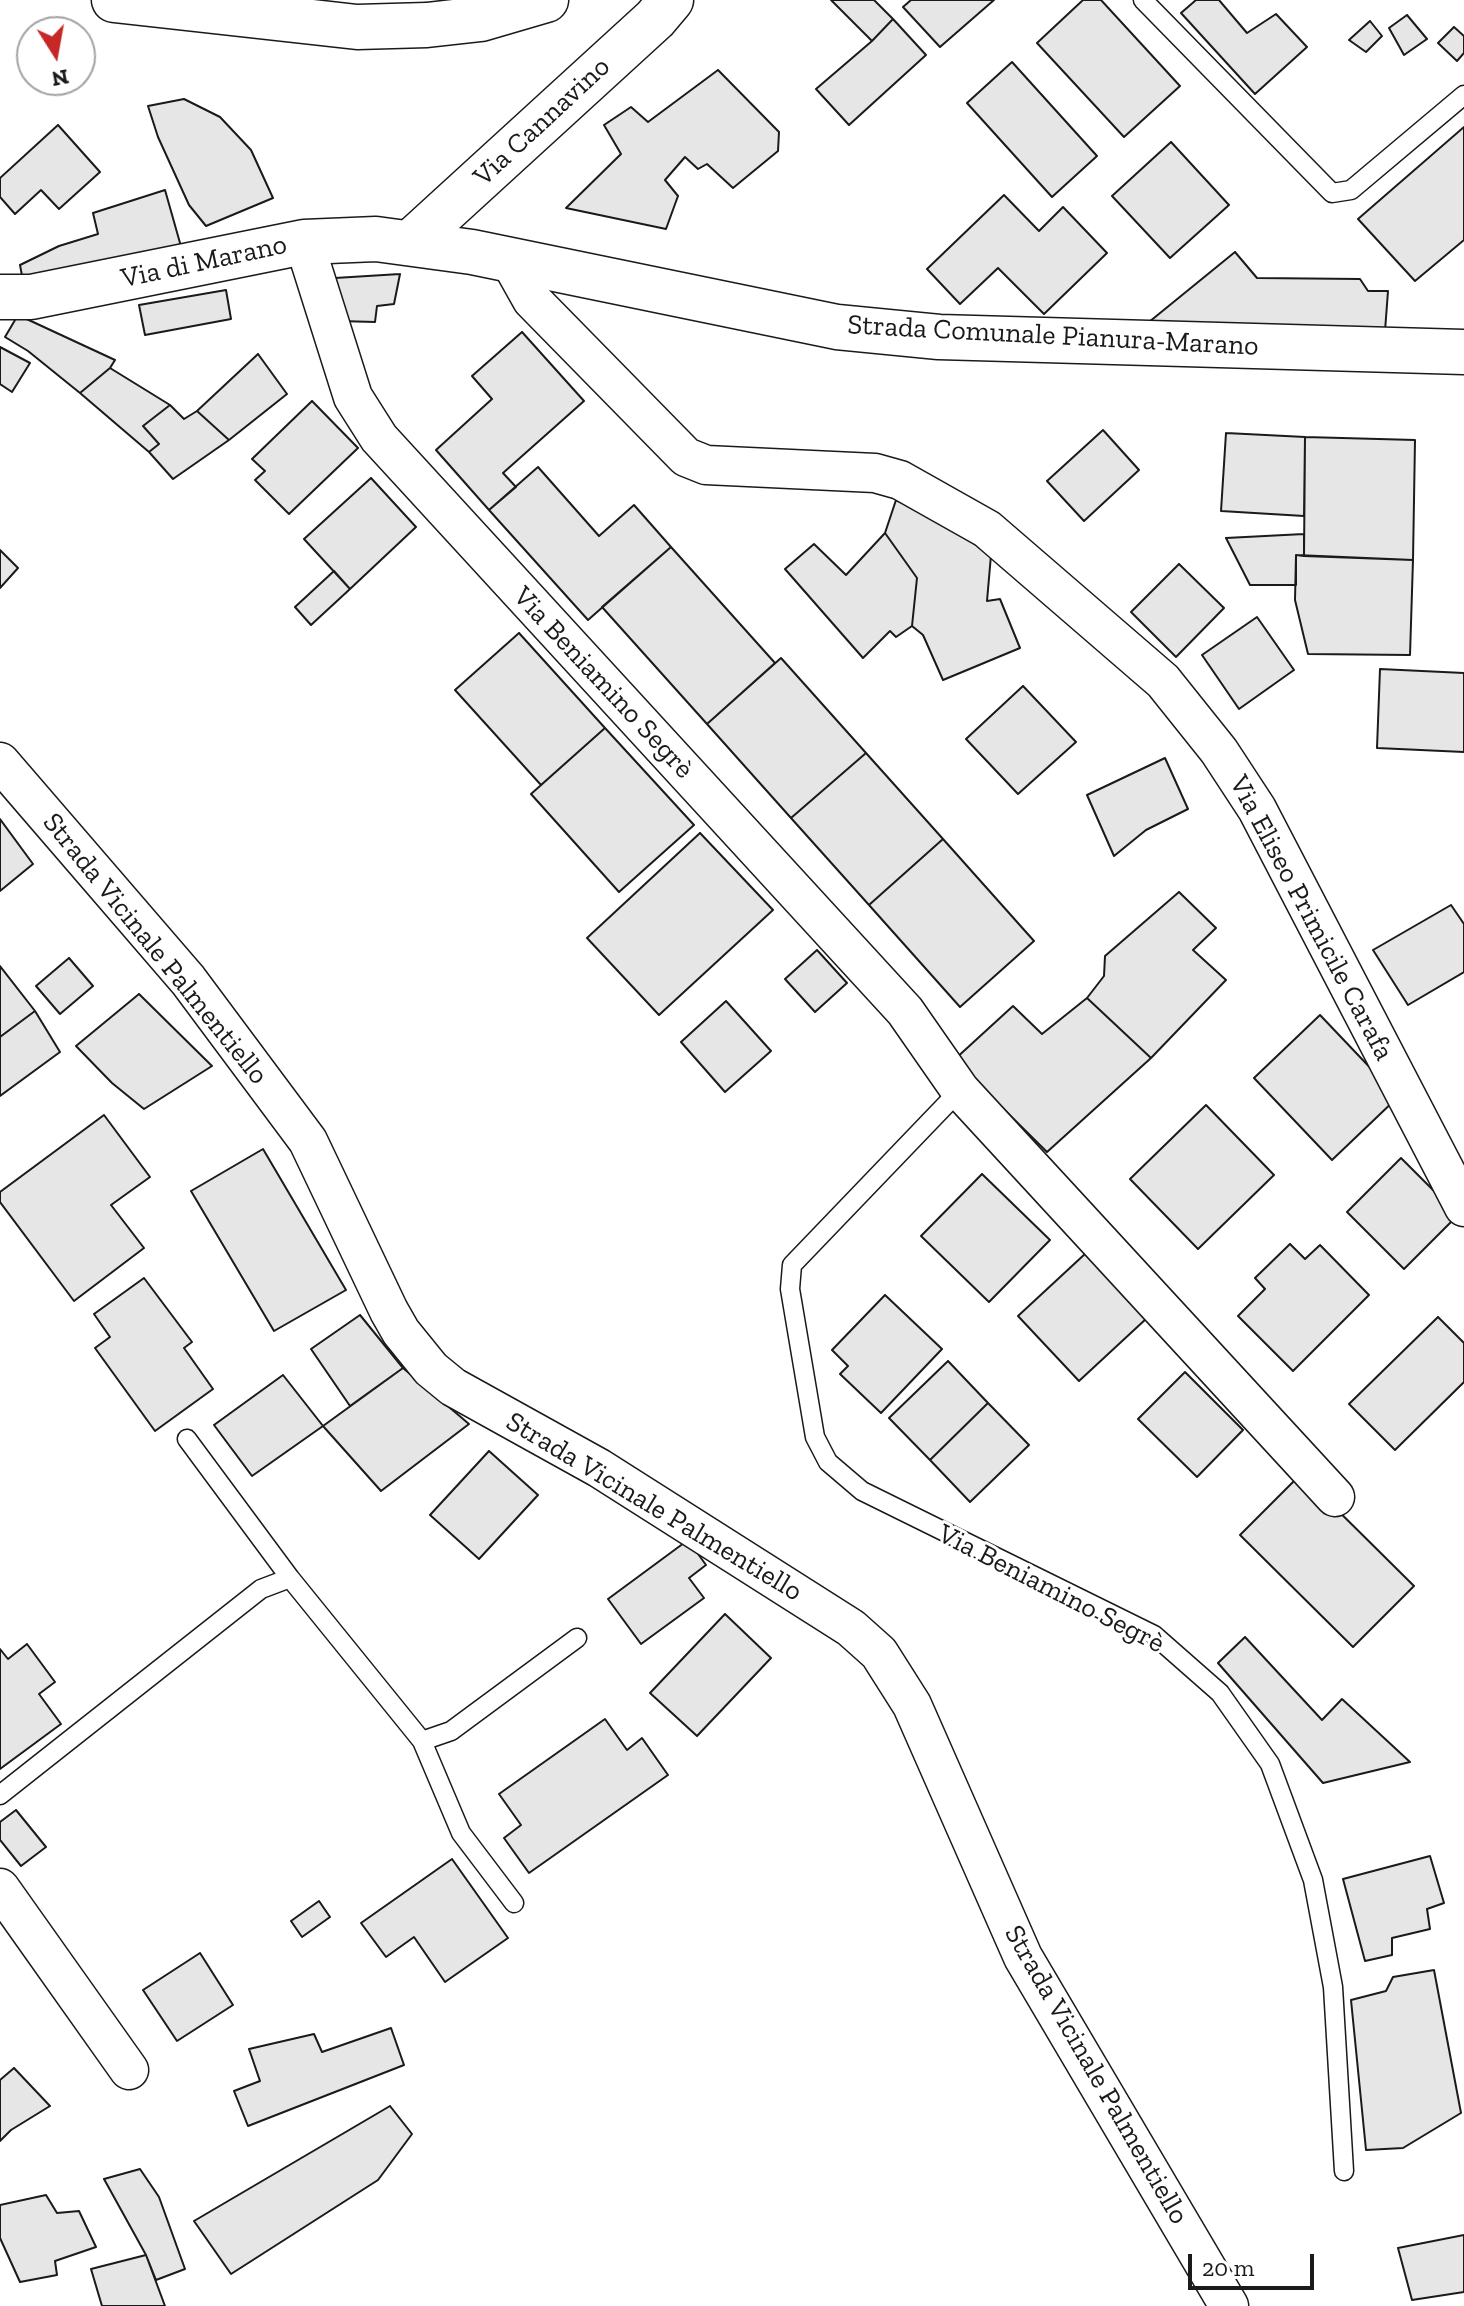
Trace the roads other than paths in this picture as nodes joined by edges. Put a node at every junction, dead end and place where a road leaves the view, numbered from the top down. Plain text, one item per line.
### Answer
1 (114, 0) edge
2 (546, 0) edge
3 (671, 0) edge
4 (1143, 0) edge
5 (1464, 95) edge
6 (304, 242) junction
7 (410, 243) junction
8 (509, 259) junction
9 (0, 297) edge
10 (1464, 352) edge
11 (0, 762) edge
12 (960, 1090) junction
13 (1464, 1207) edge
14 (187, 1439) dead end
15 (1335, 1497) dead end
16 (290, 1578) junction
17 (577, 1638) dead end
18 (422, 1741) junction
19 (0, 1795) edge
20 (0, 1888) edge
21 (514, 1903) dead end
22 (129, 2070) dead end
23 (1344, 2171) dead end
24 (1229, 2306) edge

1 - 2 street
3 - 7 street, Via Cannavino
4 - 5 lane
6 - 7 street, Via di Marano
6 - 9 street, Via di Marano
6 - 12 street, Via Beniamino Segrè
7 - 8 street, Strada Comunale Pianura-Marano
8 - 10 street, Strada Comunale Pianura-Marano
8 - 13 street, Via Eliseo Primicile Carafa
11 - 24 street, Strada Vicinale Palmentiello
12 - 15 street, Via Beniamino Segrè
12 - 23 lane, Via Beniamino Segrè
14 - 16 lane
16 - 18 lane
16 - 19 lane
17 - 18 lane
18 - 21 lane
20 - 22 street

